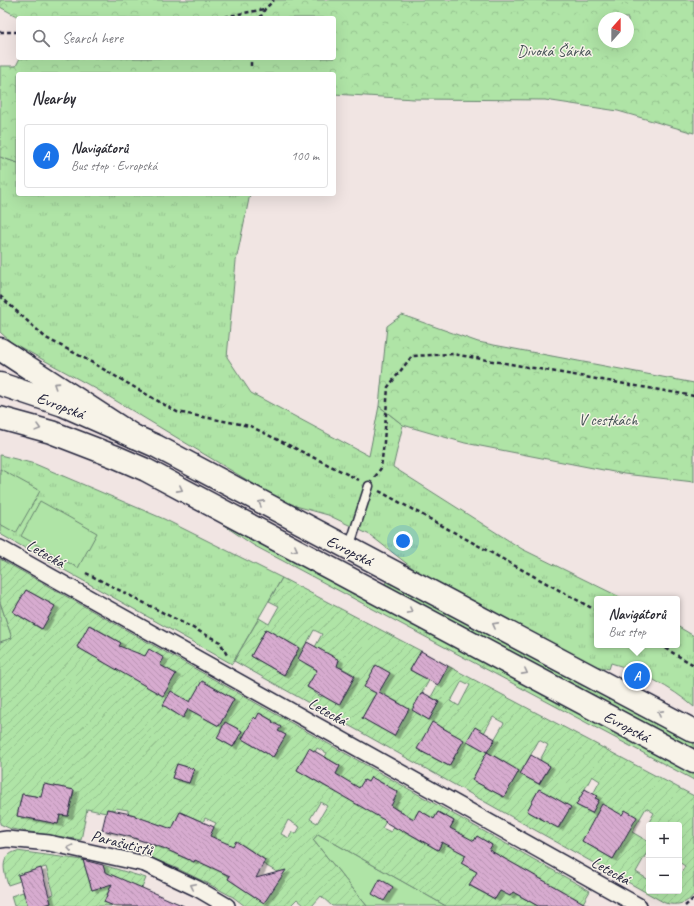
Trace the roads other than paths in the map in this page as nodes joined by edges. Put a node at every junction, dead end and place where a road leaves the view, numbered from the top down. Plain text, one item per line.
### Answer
1 (0, 349) edge
2 (0, 384) edge
3 (0, 418) edge
4 (135, 437) junction
5 (369, 486) road end
6 (0, 548) edge
7 (349, 549) junction
8 (694, 731) edge
9 (694, 762) edge
10 (0, 840) edge
11 (227, 906) edge
12 (639, 906) edge

4 -> 1 main road
2 - 4 main road, Evropská
3 -> 9 main road, Evropská
7 -> 4 main road, Evropská
5 - 7 lane
6 - 12 street, Letecká
8 -> 7 main road, Evropská
11 -> 10 street, Parašutistů

